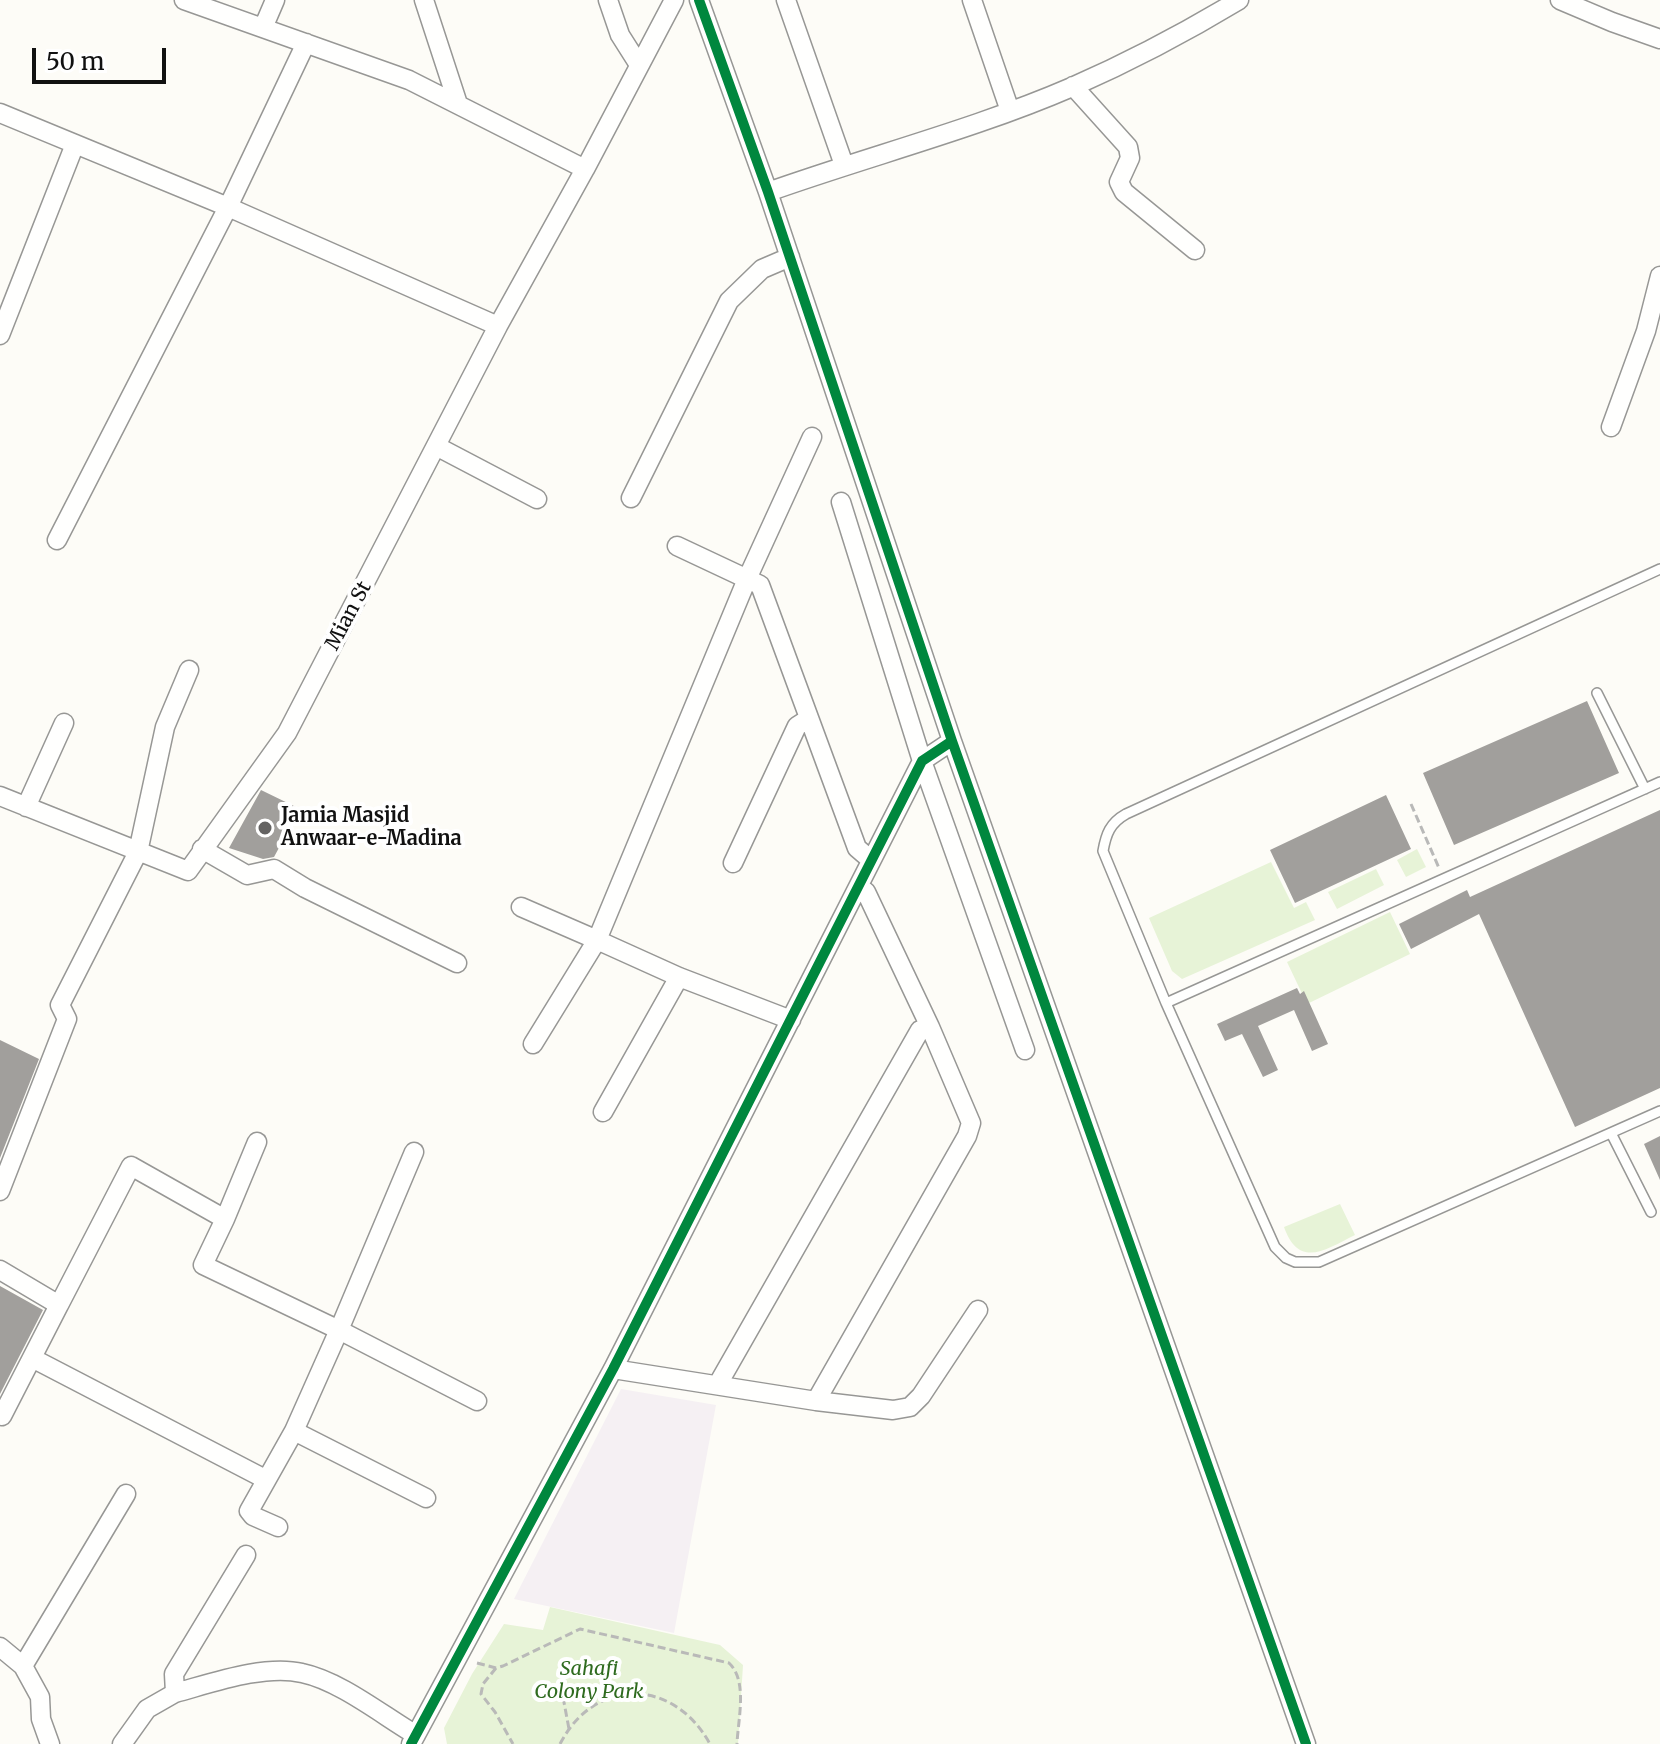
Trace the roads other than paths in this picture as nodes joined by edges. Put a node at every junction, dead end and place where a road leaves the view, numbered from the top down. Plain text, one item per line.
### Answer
1 (184, 0) edge
2 (275, 0) edge
3 (424, 0) edge
4 (608, 0) edge
5 (674, 0) edge
6 (699, 0) edge
7 (786, 0) edge
8 (972, 0) edge
9 (1239, 0) edge
10 (1560, 0) edge
11 (263, 28) junction
12 (1660, 39) edge
13 (306, 43) junction
14 (639, 65) junction
15 (1073, 86) junction
16 (458, 104) junction
17 (1010, 111) junction
18 (0, 113) edge
19 (75, 144) junction
20 (844, 165) junction
21 (585, 169) junction
22 (768, 192) junction
23 (228, 207) junction
24 (1195, 250) dead end
25 (790, 257) junction
26 (1660, 276) edge
27 (498, 326) junction
28 (0, 335) edge
29 (1653, 335) edge
30 (1611, 427) dead end
31 (812, 437) dead end
32 (436, 446) junction
33 (631, 498) dead end
34 (537, 499) dead end
35 (841, 502) dead end
36 (57, 540) dead end
37 (677, 546) dead end
38 (1660, 569) edge
39 (747, 579) junction
40 (189, 670) dead end
41 (1597, 693) dead end
42 (808, 719) junction
43 (64, 723) dead end
44 (952, 741) junction
45 (922, 761) junction
46 (1660, 782) edge
47 (1645, 789) junction
48 (0, 796) edge
49 (26, 807) junction
50 (202, 849) junction
51 (138, 852) junction
52 (871, 860) junction
53 (733, 863) dead end
54 (858, 887) junction
55 (521, 907) dead end
56 (597, 940) junction
57 (457, 963) dead end
58 (679, 977) junction
59 (1166, 1003) junction
60 (791, 1020) junction
61 (930, 1027) junction
62 (533, 1044) dead end
63 (1025, 1050) dead end
64 (1660, 1111) edge
65 (603, 1112) dead end
66 (1611, 1133) junction
67 (257, 1142) dead end
68 (414, 1152) dead end
69 (0, 1191) edge
70 (1651, 1212) dead end
71 (225, 1219) junction
72 (0, 1270) edge
73 (59, 1305) junction
74 (978, 1310) dead end
75 (339, 1330) junction
76 (32, 1358) junction
77 (613, 1369) junction
78 (718, 1384) junction
79 (477, 1401) dead end
80 (816, 1401) junction
81 (2, 1416) dead end
82 (294, 1431) junction
83 (265, 1479) junction
84 (126, 1494) dead end
85 (426, 1498) dead end
86 (278, 1527) dead end
87 (246, 1555) dead end
88 (0, 1647) edge
89 (23, 1666) junction
90 (175, 1693) junction
91 (413, 1741) edge
92 (50, 1744) edge
93 (122, 1744) edge
94 (1306, 1744) edge

1 - 11 street
2 - 11 street
3 - 16 street
4 - 14 street
5 - 14 street, Mian St
6 - 22 street
7 - 20 street
8 - 17 street
9 - 15 street
10 - 12 street
11 - 13 street
13 - 16 street
13 - 23 street
14 - 21 street, Mian St
15 - 17 street
15 - 24 street
16 - 21 street
17 - 20 street
18 - 19 street
19 - 23 street
19 - 28 street
20 - 22 street
21 - 27 street, Mian St
22 - 25 street
23 - 27 street
23 - 36 street
25 - 33 street
25 - 44 street
26 - 29 street
27 - 32 street, Mian St
29 - 30 street
31 - 39 street
32 - 34 street
32 - 50 street, Mian St
35 - 45 street
37 - 39 street
38 - 59 lane
39 - 42 street
39 - 56 street
40 - 51 street
41 - 47 lane
42 - 52 street
42 - 53 street
43 - 49 street
44 - 45 street
44 - 94 street
45 - 52 street
45 - 63 street
46 - 47 lane
47 - 59 lane
48 - 49 street, Mian St
49 - 51 street, Mian St
50 - 51 street, Mian St
50 - 57 street
51 - 69 street
52 - 54 street
54 - 60 street
54 - 61 street
55 - 56 street
56 - 58 street
56 - 62 street
58 - 60 street
58 - 65 street
59 - 66 lane
60 - 77 street
61 - 78 street
61 - 80 street
64 - 66 lane
66 - 70 lane
67 - 71 street
68 - 75 street
71 - 73 street
71 - 75 street
72 - 73 street
73 - 76 street
74 - 80 street
75 - 79 street
75 - 82 street
76 - 81 street
76 - 83 street
77 - 78 street
77 - 91 street
78 - 80 street
82 - 83 street
82 - 85 street
83 - 86 street
84 - 89 street
87 - 90 street
88 - 89 street
89 - 92 street
90 - 91 street
90 - 93 street

